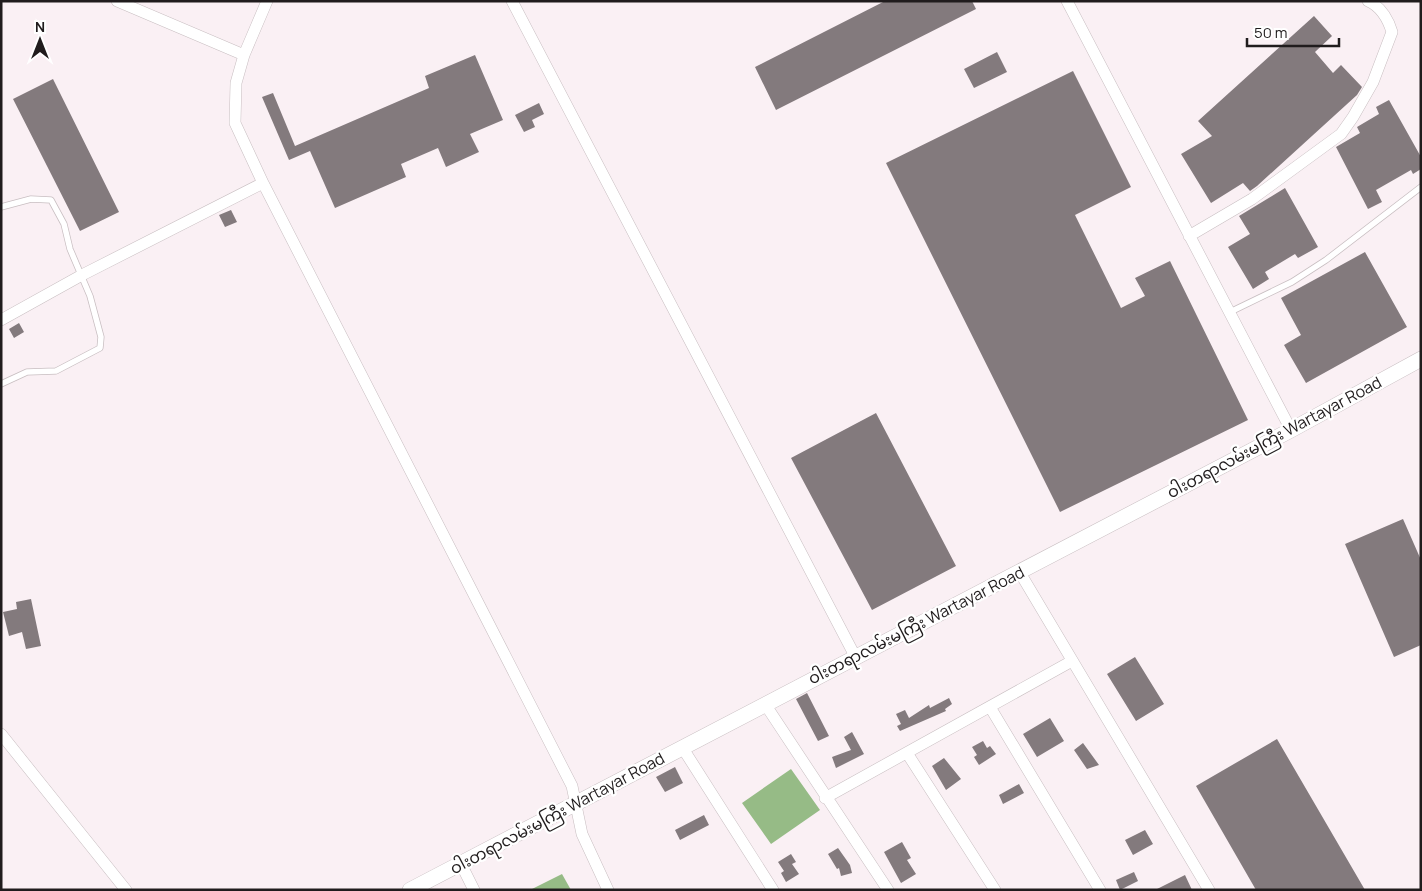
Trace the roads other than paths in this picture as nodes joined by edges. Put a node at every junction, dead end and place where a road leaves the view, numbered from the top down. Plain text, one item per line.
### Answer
1 (117, 1) edge
2 (267, 1) edge
3 (512, 1) edge
4 (1067, 1) edge
5 (1368, 1) edge
6 (244, 55) junction
7 (263, 183) junction
8 (1421, 187) edge
9 (1, 207) edge
10 (1189, 236) junction
11 (82, 275) junction
12 (1228, 313) junction
13 (1, 320) edge
14 (1421, 359) edge
15 (1, 384) edge
16 (1290, 430) junction
17 (1019, 572) junction
18 (855, 656) junction
19 (1072, 661) junction
20 (765, 704) junction
21 (990, 707) junction
22 (1, 734) edge
23 (682, 747) junction
24 (907, 753) junction
25 (825, 798) junction
26 (574, 804) junction
27 (461, 864) junction
28 (126, 890) edge
29 (410, 890) edge
30 (474, 890) edge
31 (608, 890) edge
32 (773, 890) edge
33 (888, 890) edge
34 (995, 890) edge
35 (1100, 890) edge
36 (1209, 890) edge

1 - 6 street
2 - 6 street
3 - 18 street
4 - 10 street
5 - 10 street
6 - 7 street
7 - 11 street
7 - 26 street
8 - 12 lane
9 - 11 lane
10 - 12 street
11 - 13 street
11 - 15 lane
12 - 16 street
14 - 16 street, ဝါးတရာလမ်းမကြီး Wartayar Road
16 - 17 street, ဝါးတရာလမ်းမကြီး Wartayar Road
17 - 18 street, ဝါးတရာလမ်းမကြီး Wartayar Road
17 - 19 street
18 - 20 street, ဝါးတရာလမ်းမကြီး Wartayar Road
19 - 21 street
19 - 36 street
20 - 23 street, ဝါးတရာလမ်းမကြီး Wartayar Road
20 - 25 street
21 - 24 street
21 - 35 street
22 - 28 street
23 - 26 street, ဝါးတရာလမ်းမကြီး Wartayar Road
23 - 32 street
24 - 25 street
24 - 34 street
25 - 33 street
26 - 27 street, ဝါးတရာလမ်းမကြီး Wartayar Road
26 - 31 street
27 - 29 street, ဝါးတရာလမ်းမကြီး Wartayar Road
27 - 30 street

